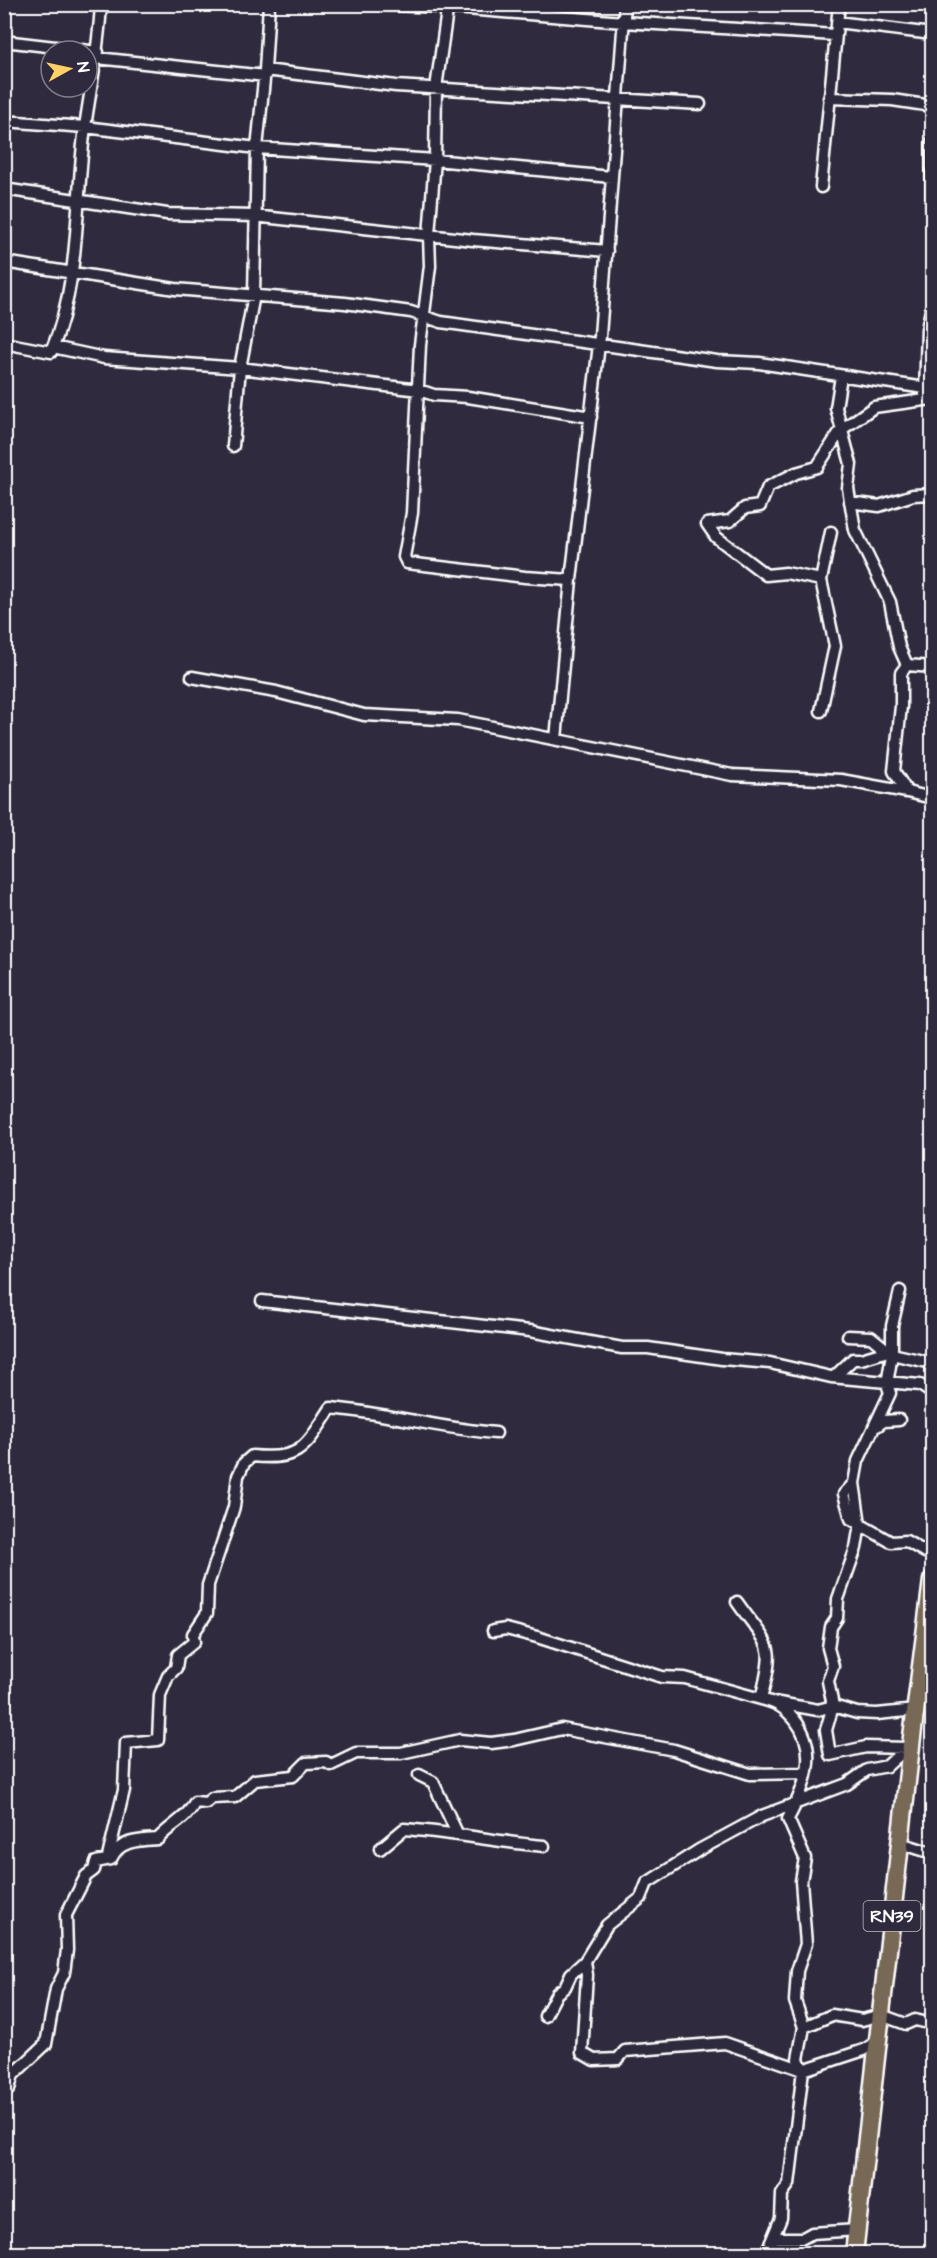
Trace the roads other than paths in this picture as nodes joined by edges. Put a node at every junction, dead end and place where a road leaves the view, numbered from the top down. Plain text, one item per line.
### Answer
1 (101, 4) edge
2 (269, 4) edge
3 (364, 4) edge
4 (625, 4) edge
5 (839, 4) edge
6 (448, 6) edge
7 (623, 22) junction
8 (837, 22) junction
9 (933, 34) edge
10 (835, 35) junction
11 (98, 39) edge
12 (4, 41) edge
13 (39, 46) edge
14 (99, 55) edge
15 (265, 73) junction
16 (436, 88) junction
17 (829, 98) junction
18 (90, 99) edge
19 (616, 100) junction
20 (700, 104) dead end
21 (933, 106) edge
22 (4, 121) edge
23 (85, 127) junction
24 (933, 142) edge
25 (257, 148) junction
26 (435, 160) junction
27 (611, 177) junction
28 (821, 186) dead end
29 (4, 189) edge
30 (79, 200) junction
31 (933, 214) edge
32 (258, 216) junction
33 (429, 235) junction
34 (607, 251) junction
35 (4, 262) edge
36 (71, 274) junction
37 (254, 295) junction
38 (933, 305) edge
39 (423, 317) junction
40 (4, 343) edge
41 (599, 344) junction
42 (52, 347) junction
43 (240, 368) junction
44 (841, 376) junction
45 (419, 390) junction
46 (927, 395) edge
47 (591, 417) junction
48 (841, 430) junction
49 (233, 446) dead end
50 (933, 494) edge
51 (850, 502) junction
52 (831, 532) dead end
53 (571, 579) junction
54 (821, 580) junction
55 (907, 665) junction
56 (933, 666) edge
57 (192, 677) dead end
58 (821, 711) dead end
59 (556, 739) junction
60 (907, 792) junction
61 (933, 798) edge
62 (900, 1291) dead end
63 (262, 1301) dead end
64 (848, 1336) dead end
65 (887, 1350) junction
66 (933, 1363) edge
67 (834, 1377) junction
68 (887, 1384) junction
69 (933, 1393) edge
70 (899, 1420) dead end
71 (877, 1426) junction
72 (496, 1433) dead end
73 (860, 1524) junction
74 (933, 1550) edge
75 (933, 1580) edge
76 (737, 1602) dead end
77 (493, 1631) dead end
78 (926, 1685) edge
79 (761, 1699) junction
80 (779, 1703) junction
81 (833, 1706) junction
82 (916, 1710) junction
83 (910, 1743) junction
84 (806, 1773) junction
85 (419, 1775) dead end
86 (796, 1804) junction
87 (457, 1833) junction
88 (900, 1843) junction
89 (544, 1846) dead end
90 (380, 1849) dead end
91 (933, 1853) edge
92 (107, 1861) junction
93 (585, 1960) junction
94 (881, 2015) junction
95 (545, 2016) dead end
96 (933, 2024) edge
97 (804, 2027) junction
98 (878, 2041) junction
99 (803, 2070) junction
100 (4, 2093) edge
101 (857, 2230) junction
102 (774, 2238) junction
103 (766, 2253) edge
104 (854, 2253) edge

1 - 11 street
2 - 15 street
3 - 6 street
4 - 7 street
5 - 8 street
6 - 7 street
6 - 16 street
7 - 10 street
7 - 19 street
8 - 9 street
8 - 10 street
10 - 17 street
12 - 13 street
14 - 15 street
15 - 16 street
15 - 25 street
16 - 19 street
16 - 26 street
17 - 21 street
17 - 28 street
18 - 23 street
19 - 20 street
19 - 27 street
22 - 23 street
23 - 25 street
23 - 30 street
24 - 31 street
25 - 26 street
25 - 32 street
26 - 27 street
26 - 33 street
27 - 34 street
29 - 30 street
30 - 32 street
30 - 36 street
32 - 33 street
32 - 37 street
33 - 34 street
33 - 39 street
34 - 41 street
35 - 36 street
36 - 37 street
36 - 42 street
37 - 39 street
37 - 43 street
38 - 46 street
39 - 41 street
39 - 45 street
40 - 42 street
41 - 44 street
41 - 47 street
42 - 43 street
43 - 45 street
43 - 49 street
44 - 46 street
44 - 48 street
45 - 47 street
45 - 53 street
46 - 48 street
47 - 53 street
48 - 51 street
48 - 54 street
50 - 51 street
51 - 55 street
52 - 54 street
53 - 59 street
54 - 58 street
55 - 56 street
55 - 60 street
57 - 59 street
59 - 60 street
60 - 61 street
62 - 65 street
63 - 67 street
64 - 65 street
65 - 66 street
65 - 67 street
65 - 68 street
67 - 68 street
68 - 69 street
68 - 71 street
70 - 71 street
71 - 73 street
72 - 92 street
73 - 74 street
73 - 81 street
75 - 78 highway, RN39
76 - 79 street
77 - 79 street
78 - 82 highway, RN39
79 - 80 street
80 - 81 street
80 - 84 street
81 - 82 street
81 - 83 street
82 - 83 highway, RN39
83 - 86 street
83 - 88 highway, RN39
84 - 86 street
84 - 92 street
85 - 87 street
86 - 93 street
86 - 97 street
87 - 89 street
87 - 90 street
88 - 91 street
88 - 94 highway, RN39
92 - 100 street
93 - 95 street
93 - 99 street
94 - 96 street
94 - 97 street
94 - 98 highway, RN39
97 - 99 street
98 - 99 street
98 - 101 highway, RN39
99 - 102 street
101 - 102 street
101 - 104 highway, RN39
102 - 103 street

